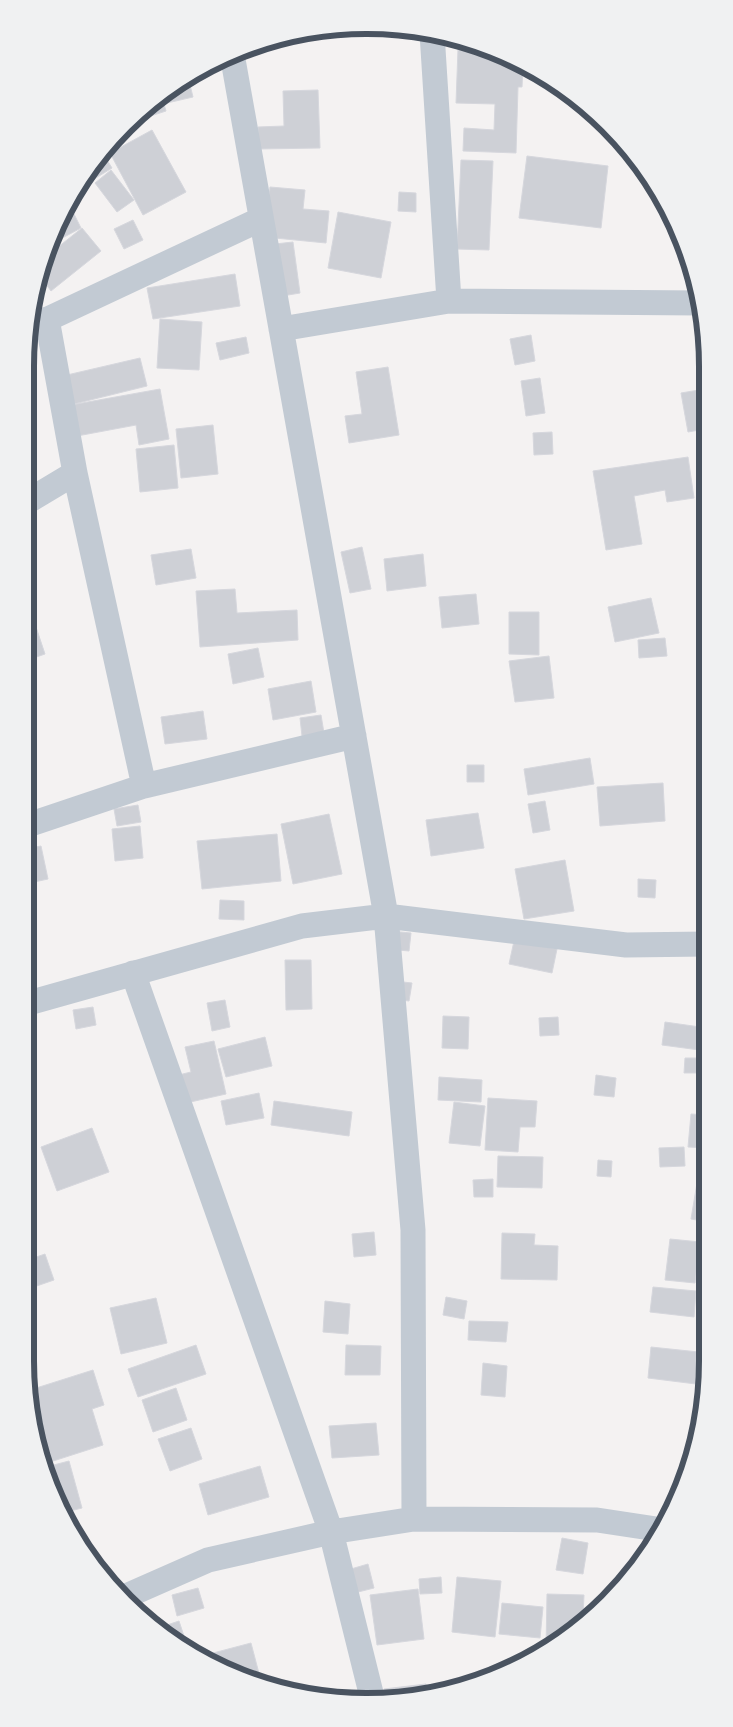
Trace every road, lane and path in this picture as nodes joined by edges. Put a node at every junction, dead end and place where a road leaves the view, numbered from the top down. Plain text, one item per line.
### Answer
1 (432, 40) edge
2 (233, 62) edge
3 (261, 219) junction
4 (449, 301) junction
5 (693, 303) edge
6 (39, 323) edge
7 (281, 329) junction
8 (75, 473) junction
9 (34, 498) edge
10 (354, 736) junction
11 (144, 786) junction
12 (34, 823) edge
13 (386, 916) junction
14 (699, 944) edge
15 (133, 973) junction
16 (34, 1001) edge
17 (414, 1519) junction
18 (654, 1529) edge
19 (331, 1532) junction
20 (130, 1595) edge
21 (371, 1693) edge

1 - 4 street
2 - 3 street
3 - 6 street
3 - 7 street
4 - 5 street
4 - 7 street
6 - 8 street
7 - 10 street
8 - 9 street
8 - 11 street
10 - 11 street
10 - 13 street
11 - 12 street
13 - 14 street
13 - 15 street
13 - 17 street
15 - 16 street
15 - 19 street
17 - 18 street
17 - 19 street
19 - 20 street
19 - 21 street

